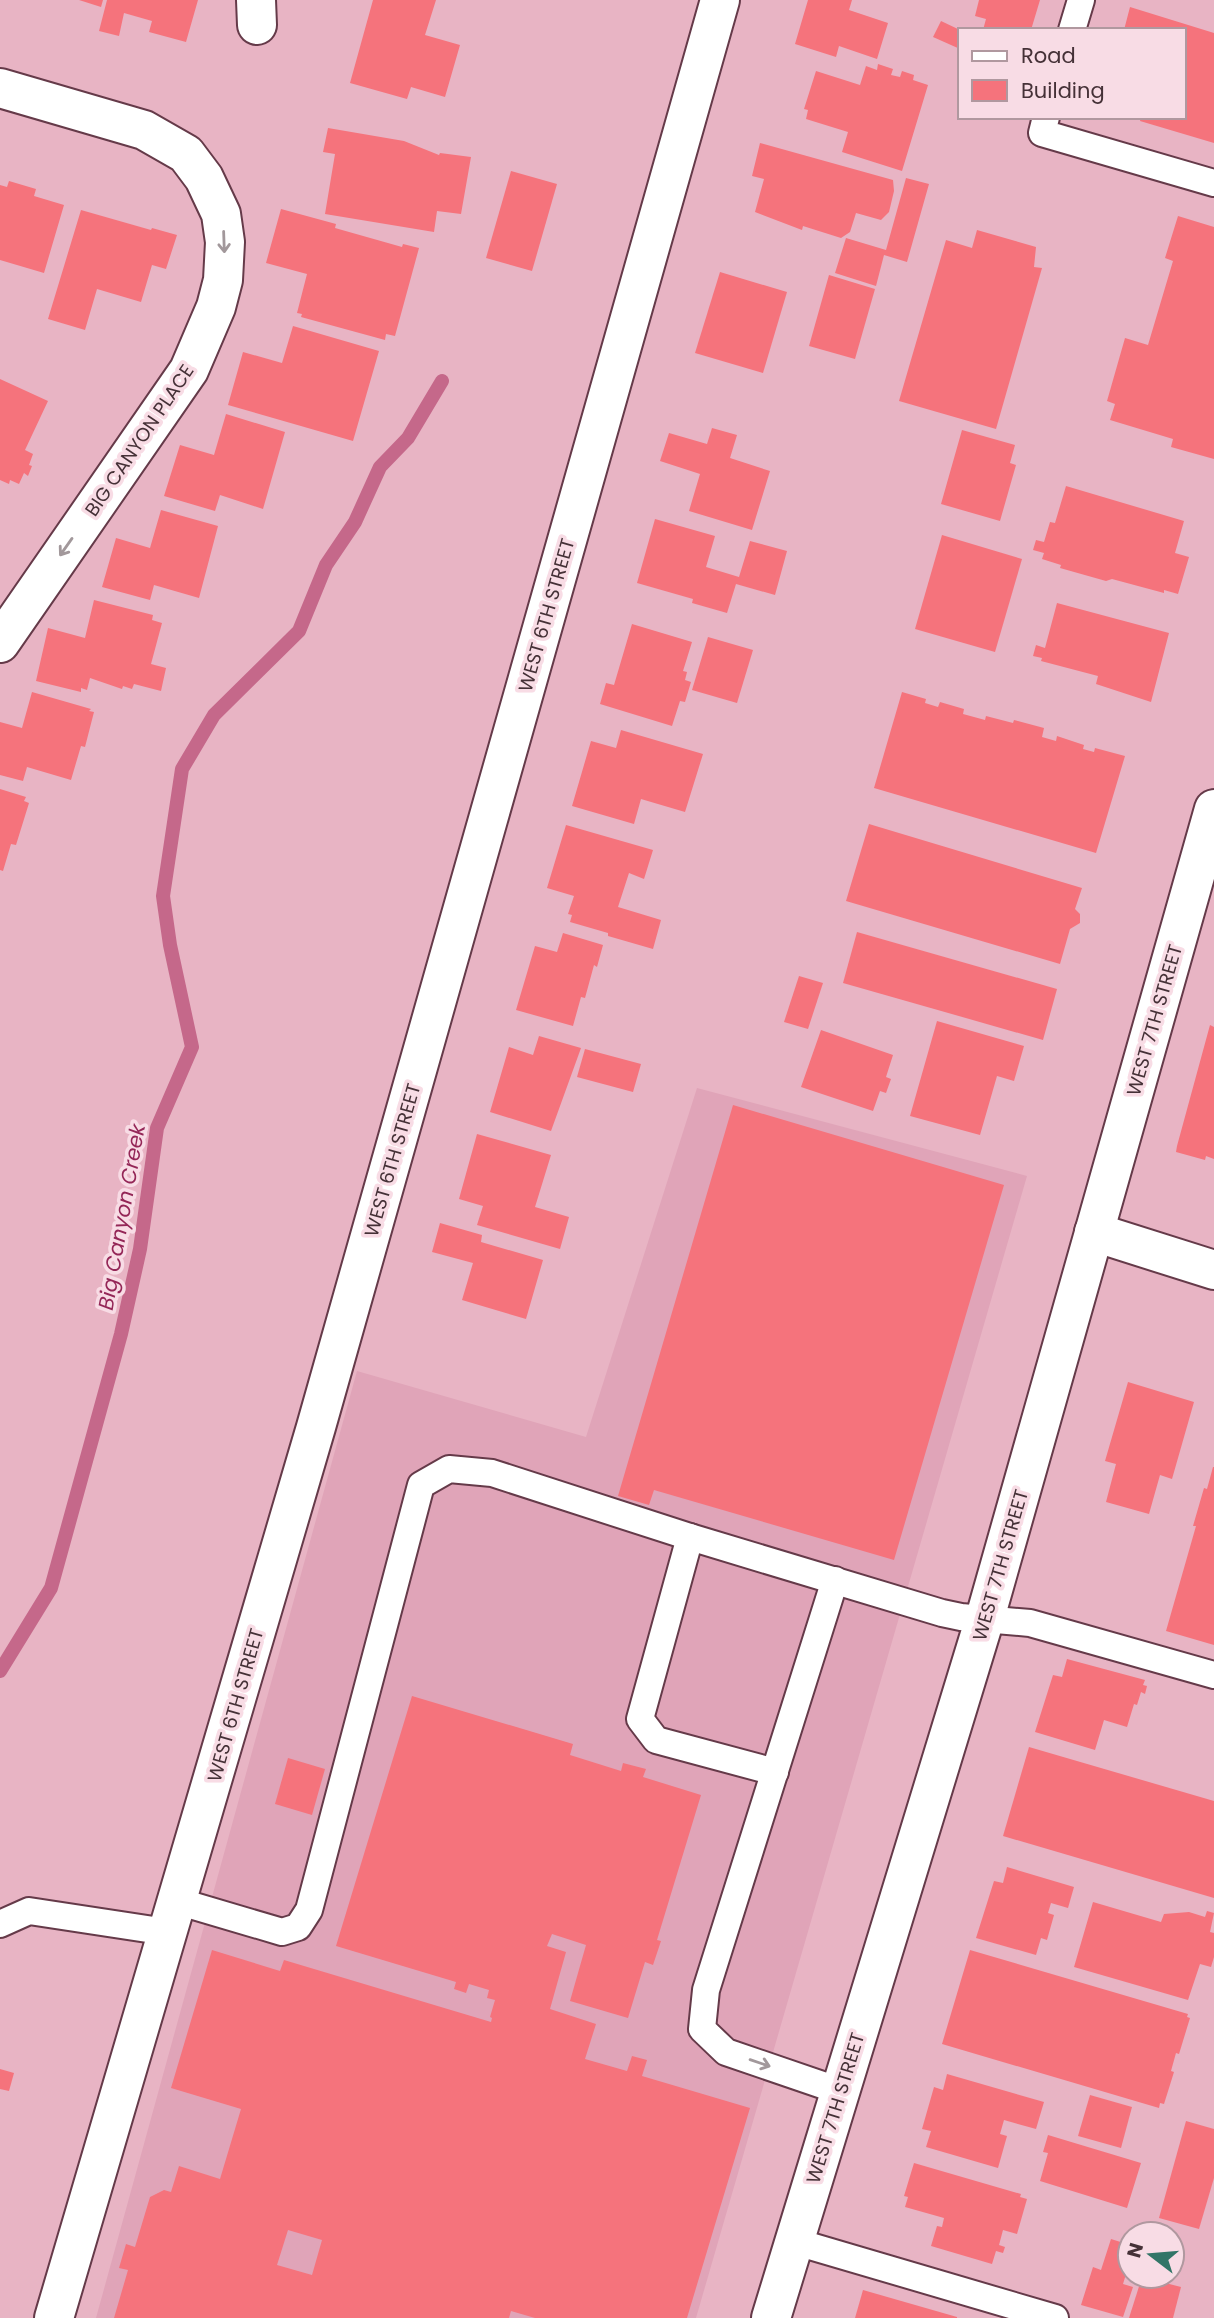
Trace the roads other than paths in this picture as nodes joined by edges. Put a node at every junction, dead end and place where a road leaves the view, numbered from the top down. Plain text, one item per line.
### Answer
1 (720, 0) edge
2 (1081, 0) edge
3 (1073, 28) edge
4 (0, 88) edge
5 (1046, 119) edge
6 (1214, 183) edge
7 (0, 643) edge
8 (1214, 808) edge
9 (1094, 1232) junction
10 (1214, 1270) edge
11 (690, 1537) junction
12 (835, 1580) junction
13 (985, 1618) junction
14 (1214, 1675) edge
15 (775, 1772) junction
16 (172, 1916) junction
17 (0, 1924) edge
18 (840, 2091) junction
19 (793, 2242) junction
20 (54, 2318) edge
21 (771, 2318) edge
22 (1055, 2318) edge

1 - 16 street, WEST 6TH STREET
2 - 3 lane
4 -> 7 street, BIG CANYON PLACE
5 - 6 lane
8 - 9 street, WEST 7TH STREET
9 - 10 street
9 - 13 street, WEST 7TH STREET
11 - 12 lane
11 - 15 lane
11 - 16 lane
12 - 13 lane
12 - 15 lane
13 - 14 lane
13 - 18 street, WEST 7TH STREET
15 -> 18 lane
16 - 17 lane
16 - 20 street, WEST 6TH STREET
18 - 19 street, WEST 7TH STREET
19 - 21 street, WEST 7TH STREET
19 - 22 lane

